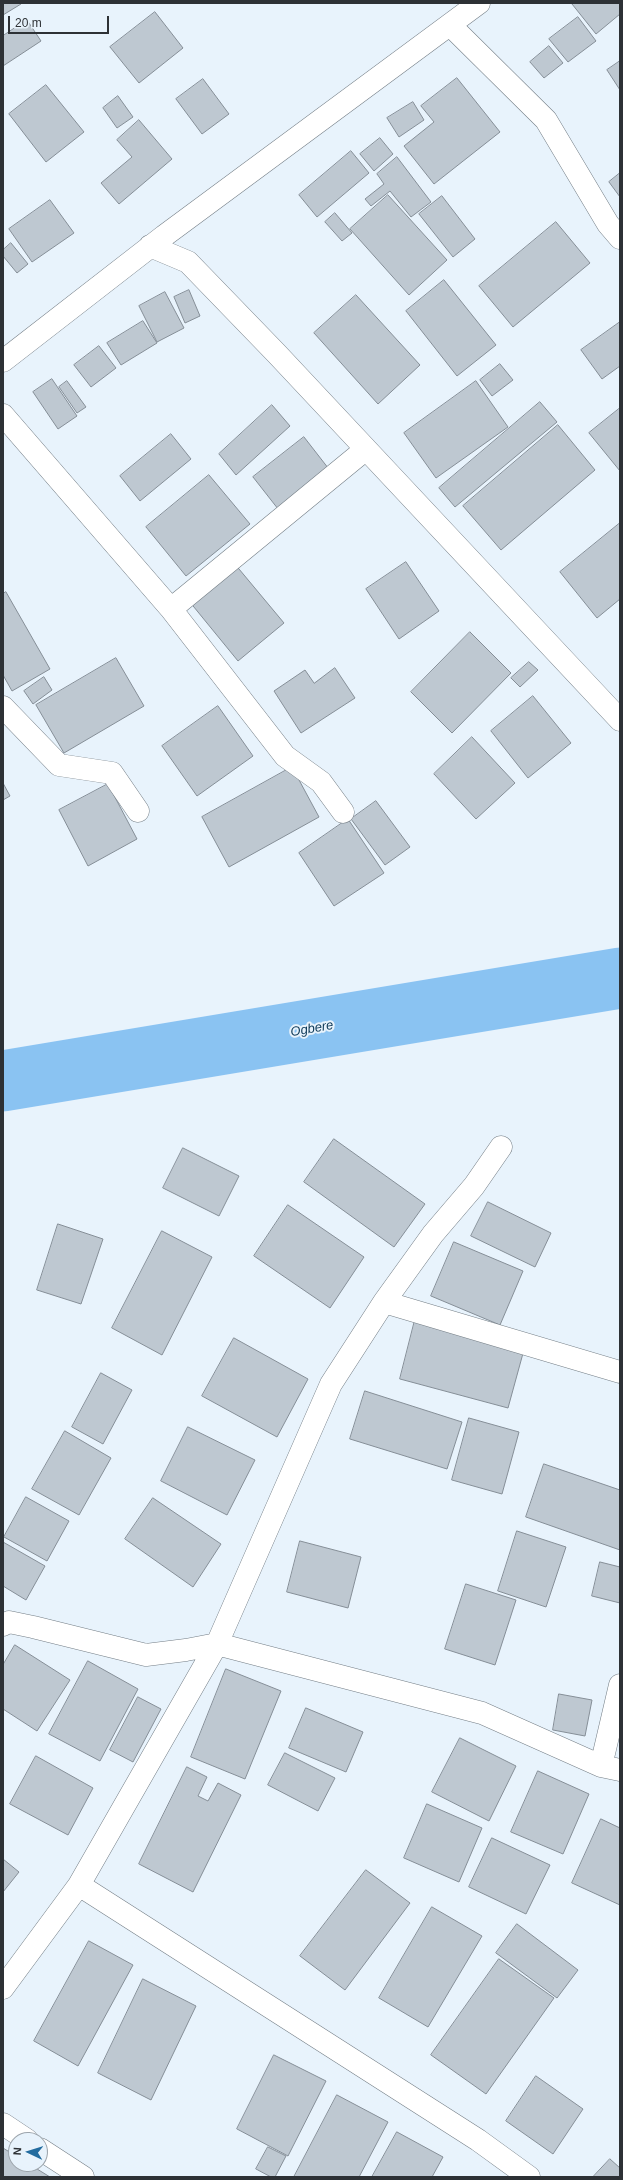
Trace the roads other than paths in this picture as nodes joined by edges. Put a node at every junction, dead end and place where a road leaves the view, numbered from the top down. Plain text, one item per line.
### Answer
1 (479, 3) edge
2 (450, 26) junction
3 (620, 238) edge
4 (150, 246) junction
5 (3, 361) edge
6 (3, 415) edge
7 (366, 449) junction
8 (171, 609) junction
9 (3, 707) edge
10 (620, 720) edge
11 (138, 811) dead end
12 (343, 812) dead end
13 (502, 1147) dead end
14 (384, 1302) junction
15 (620, 1372) edge
16 (3, 1625) edge
17 (217, 1644) junction
18 (620, 1685) edge
19 (611, 1768) edge
20 (79, 1885) junction
21 (3, 1988) edge
22 (3, 2124) edge
23 (15, 2132) edge
24 (48, 2154) edge
25 (83, 2177) edge
26 (529, 2177) edge

1 - 2 street
2 - 3 street
2 - 4 street
4 - 5 street
4 - 7 street
6 - 8 street
7 - 8 street
7 - 10 street
8 - 12 street
9 - 11 street
13 - 14 street
14 - 15 street
14 - 17 street
16 - 17 street
17 - 19 street
17 - 20 street
18 - 19 street
20 - 21 street
20 - 26 street
22 - 23 street
24 - 25 street

